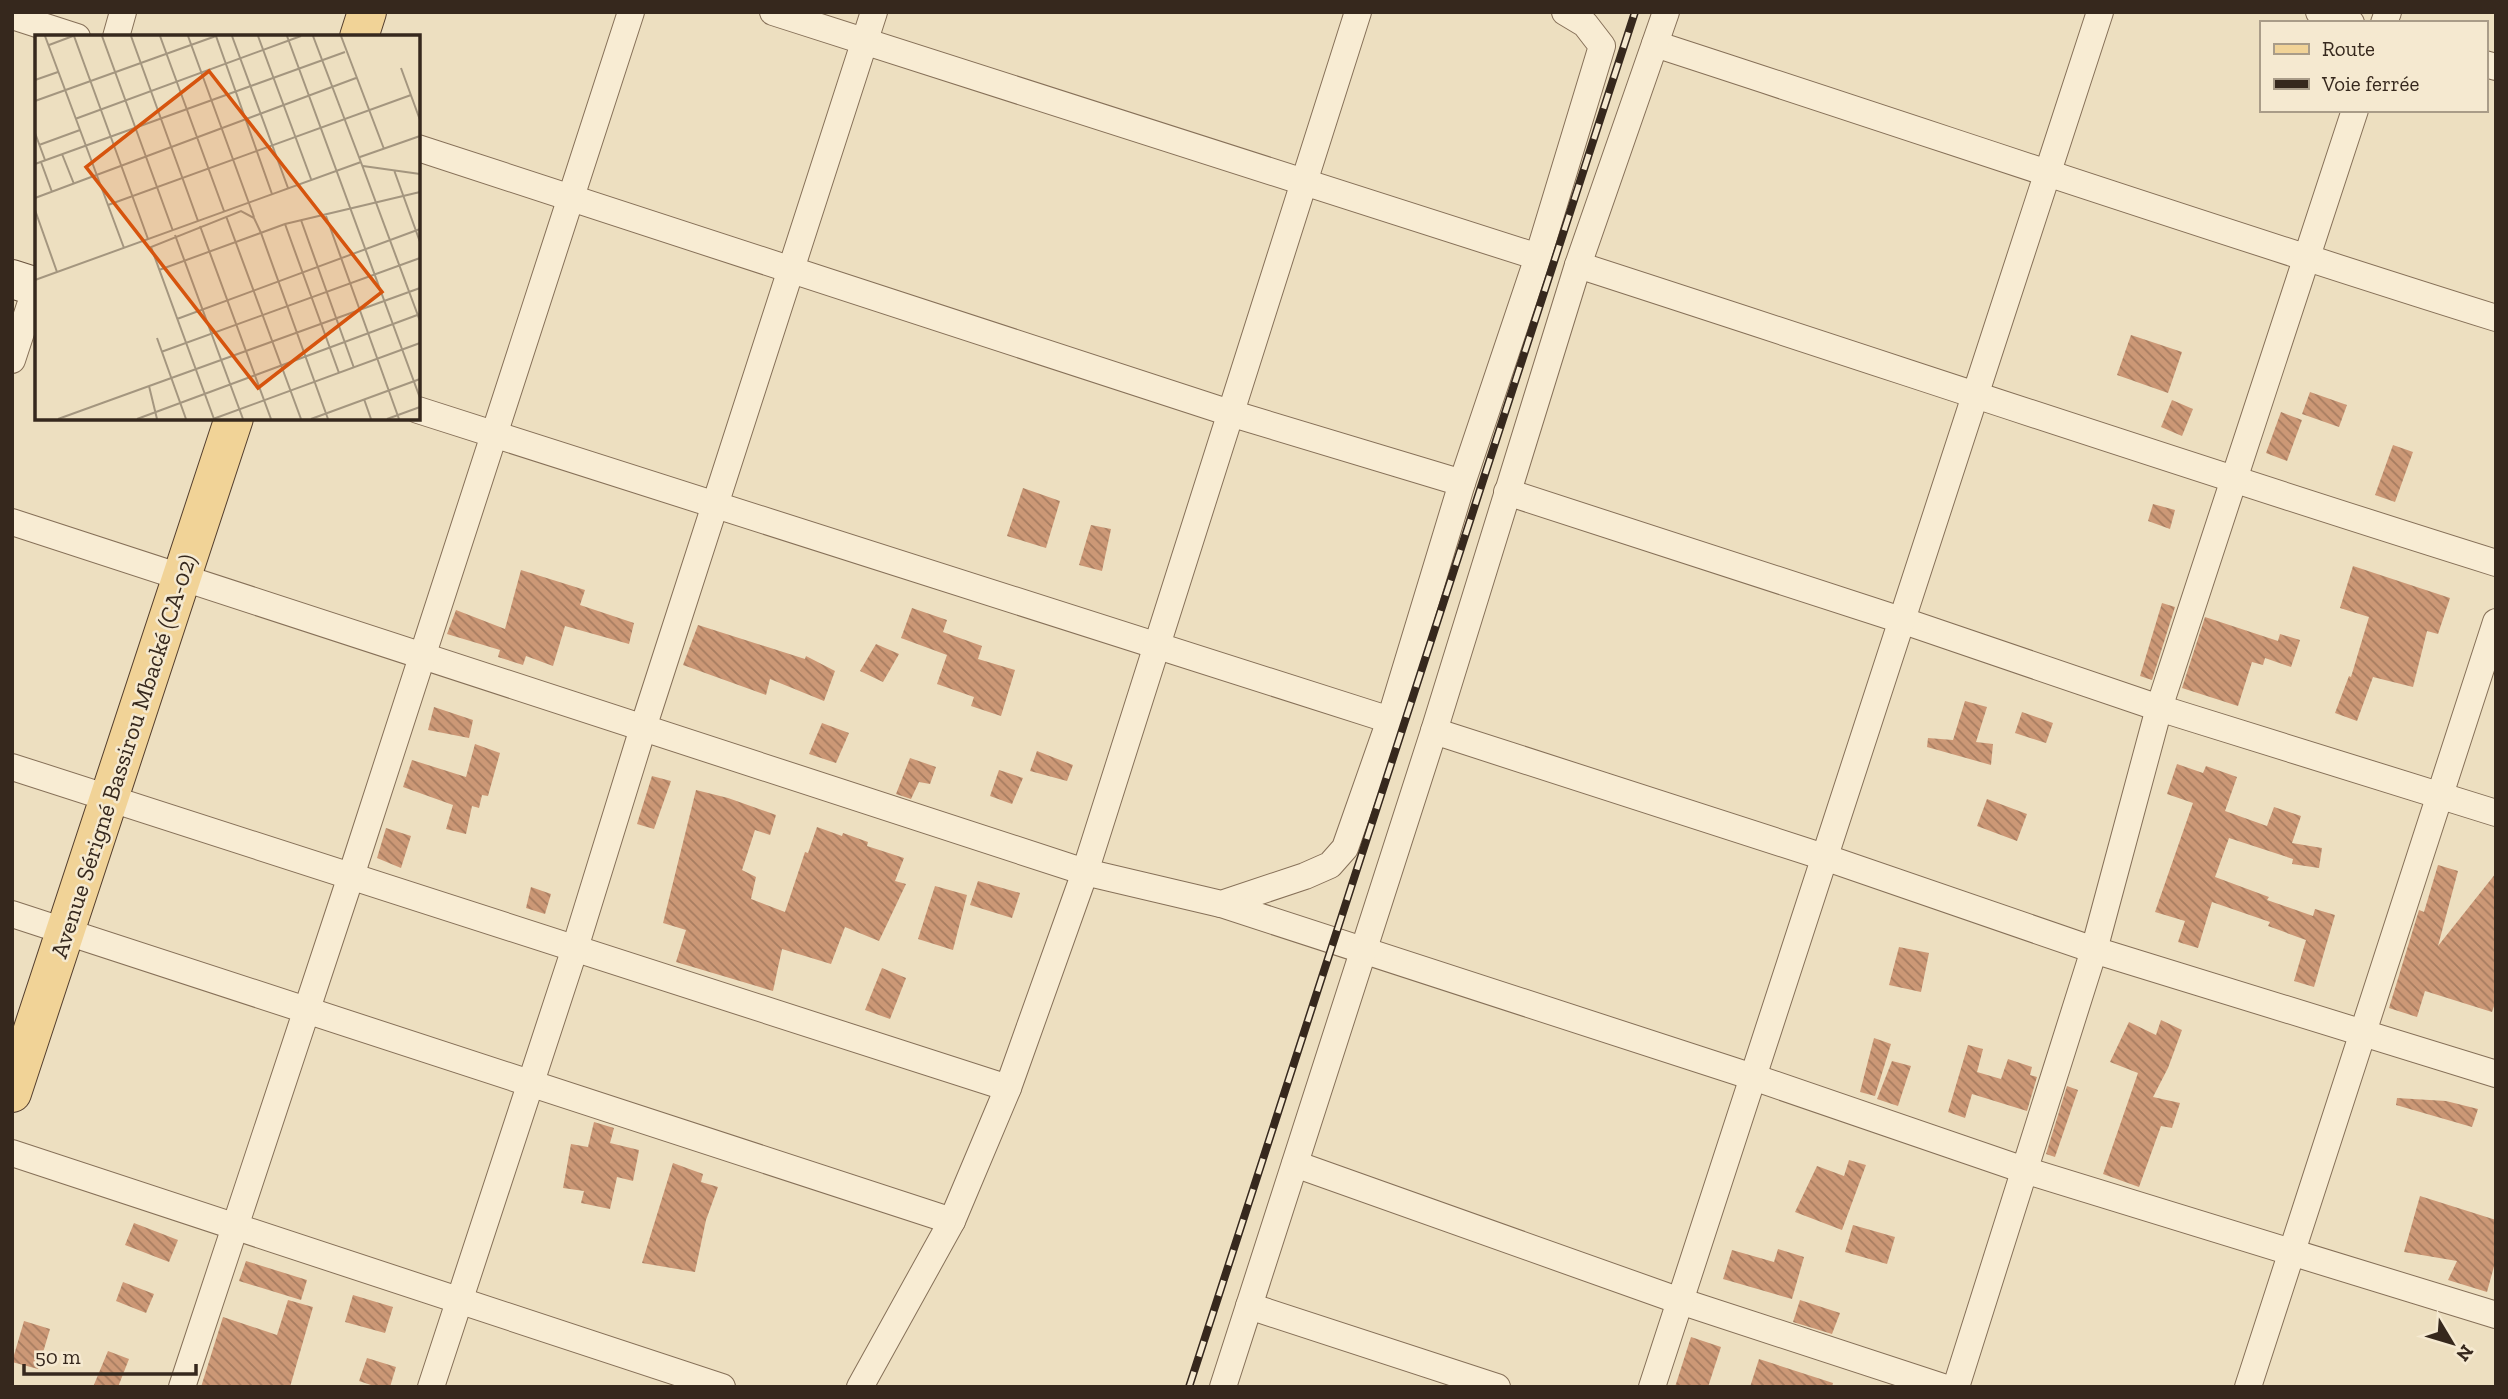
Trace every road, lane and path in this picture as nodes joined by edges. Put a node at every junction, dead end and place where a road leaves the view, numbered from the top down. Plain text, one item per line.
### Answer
1 (123, 12) edge
2 (367, 12) edge
3 (631, 12) edge
4 (773, 12) edge
5 (874, 12) edge
6 (1358, 12) edge
7 (1565, 12) edge
8 (1666, 12) edge
9 (2099, 12) edge
10 (2319, 12) edge
11 (12, 16) edge
12 (2345, 21) edge
13 (71, 35) edge
14 (117, 35) edge
15 (360, 35) edge
16 (864, 42) junction
17 (1655, 44) junction
18 (2354, 112) edge
19 (420, 149) edge
20 (2048, 171) junction
21 (1303, 184) junction
22 (570, 198) junction
23 (1538, 257) junction
24 (2306, 259) junction
25 (1578, 265) junction
26 (791, 270) junction
27 (12, 279) edge
28 (35, 286) edge
29 (35, 289) edge
30 (2496, 318) edge
31 (12, 360) edge
32 (1975, 393) junction
33 (420, 411) edge
34 (1230, 413) junction
35 (233, 420) edge
36 (494, 434) junction
37 (2234, 481) junction
38 (1462, 483) junction
39 (1507, 492) junction
40 (715, 504) junction
41 (12, 522) edge
42 (2496, 562) edge
43 (181, 577) junction
44 (1901, 620) junction
45 (2496, 622) edge
46 (1157, 645) junction
47 (421, 655) junction
48 (2159, 708) junction
49 (1390, 720) junction
50 (643, 728) junction
51 (1434, 730) junction
52 (12, 767) edge
53 (2440, 795) junction
54 (109, 798) junction
55 (2496, 813) edge
56 (1824, 857) junction
57 (1085, 872) junction
58 (351, 876) junction
59 (1221, 904) junction
60 (12, 914) edge
61 (65, 932) junction
62 (575, 948) junction
63 (1364, 950) junction
64 (2094, 950) junction
65 (305, 1010) junction
66 (2363, 1032) junction
67 (2496, 1074) edge
68 (1753, 1076) junction
69 (529, 1083) junction
70 (1008, 1088) junction
71 (12, 1093) edge
72 (12, 1153) edge
73 (1294, 1164) junction
74 (2024, 1170) junction
75 (952, 1221) junction
76 (235, 1226) junction
77 (2292, 1251) junction
78 (459, 1300) junction
79 (1680, 1301) junction
80 (1249, 1306) junction
81 (2496, 1315) edge
82 (183, 1387) edge
83 (431, 1387) edge
84 (722, 1387) edge
85 (860, 1387) edge
86 (1223, 1387) edge
87 (1497, 1387) edge
88 (1652, 1387) edge
89 (1943, 1387) edge
90 (1956, 1387) edge
91 (2248, 1387) edge

1 - 14 street
2 - 15 main road
3 - 22 street
4 - 16 street
5 - 16 street
6 - 21 street
7 - 23 street
8 - 17 street
9 - 20 street
10 - 12 street
11 - 13 street
16 - 21 street
16 - 26 street
17 - 20 street
17 - 25 street
18 - 24 street
19 - 22 street
20 - 24 street
20 - 32 street
21 - 23 street
21 - 34 street
22 - 26 street
22 - 36 street
23 - 38 street
24 - 30 street
24 - 37 street
25 - 32 street
25 - 39 street
26 - 34 street
26 - 40 street
27 - 28 street
29 - 31 street
32 - 37 street
32 - 44 street
33 - 36 street
34 - 38 street
34 - 46 street
35 - 43 main road, Avenue Sérigné Bassirou Mbacké (CA-02)
36 - 40 street
36 - 47 street
37 - 42 street
37 - 48 street
38 - 49 street
39 - 44 street
39 - 51 street
40 - 46 street
40 - 50 street
41 - 43 street
43 - 47 street
43 - 54 main road, Avenue Sérigné Bassirou Mbacké (CA-02)
44 - 48 street
44 - 56 street
45 - 53 street
46 - 49 street
46 - 57 street
47 - 50 street
47 - 58 street
48 - 53 street
48 - 64 street
49 - 59 street
50 - 57 street
50 - 62 street
51 - 56 street
51 - 63 street
52 - 54 street
53 - 55 street
53 - 66 street
54 - 58 street
54 - 61 main road, Avenue Sérigné Bassirou Mbacké (CA-02)
56 - 64 street
56 - 68 street
57 - 59 street
57 - 70 street
58 - 62 street
58 - 65 street
59 - 63 street
60 - 61 street
61 - 65 street
61 - 71 main road, Avenue Sérigné Bassirou Mbacké (CA-02)
62 - 69 street
62 - 70 street
63 - 68 street
63 - 73 street
64 - 66 street
64 - 74 street
65 - 69 street
65 - 76 street
66 - 67 street
66 - 77 street
68 - 74 street
68 - 79 street
69 - 75 street
69 - 78 street
70 - 75 street
72 - 76 street
73 - 79 street
73 - 80 street
74 - 77 street
74 - 90 street
75 - 85 street
76 - 78 street
76 - 82 street
77 - 81 street
77 - 91 street
78 - 83 street
78 - 84 street
79 - 88 street
79 - 89 street
80 - 86 street
80 - 87 street

